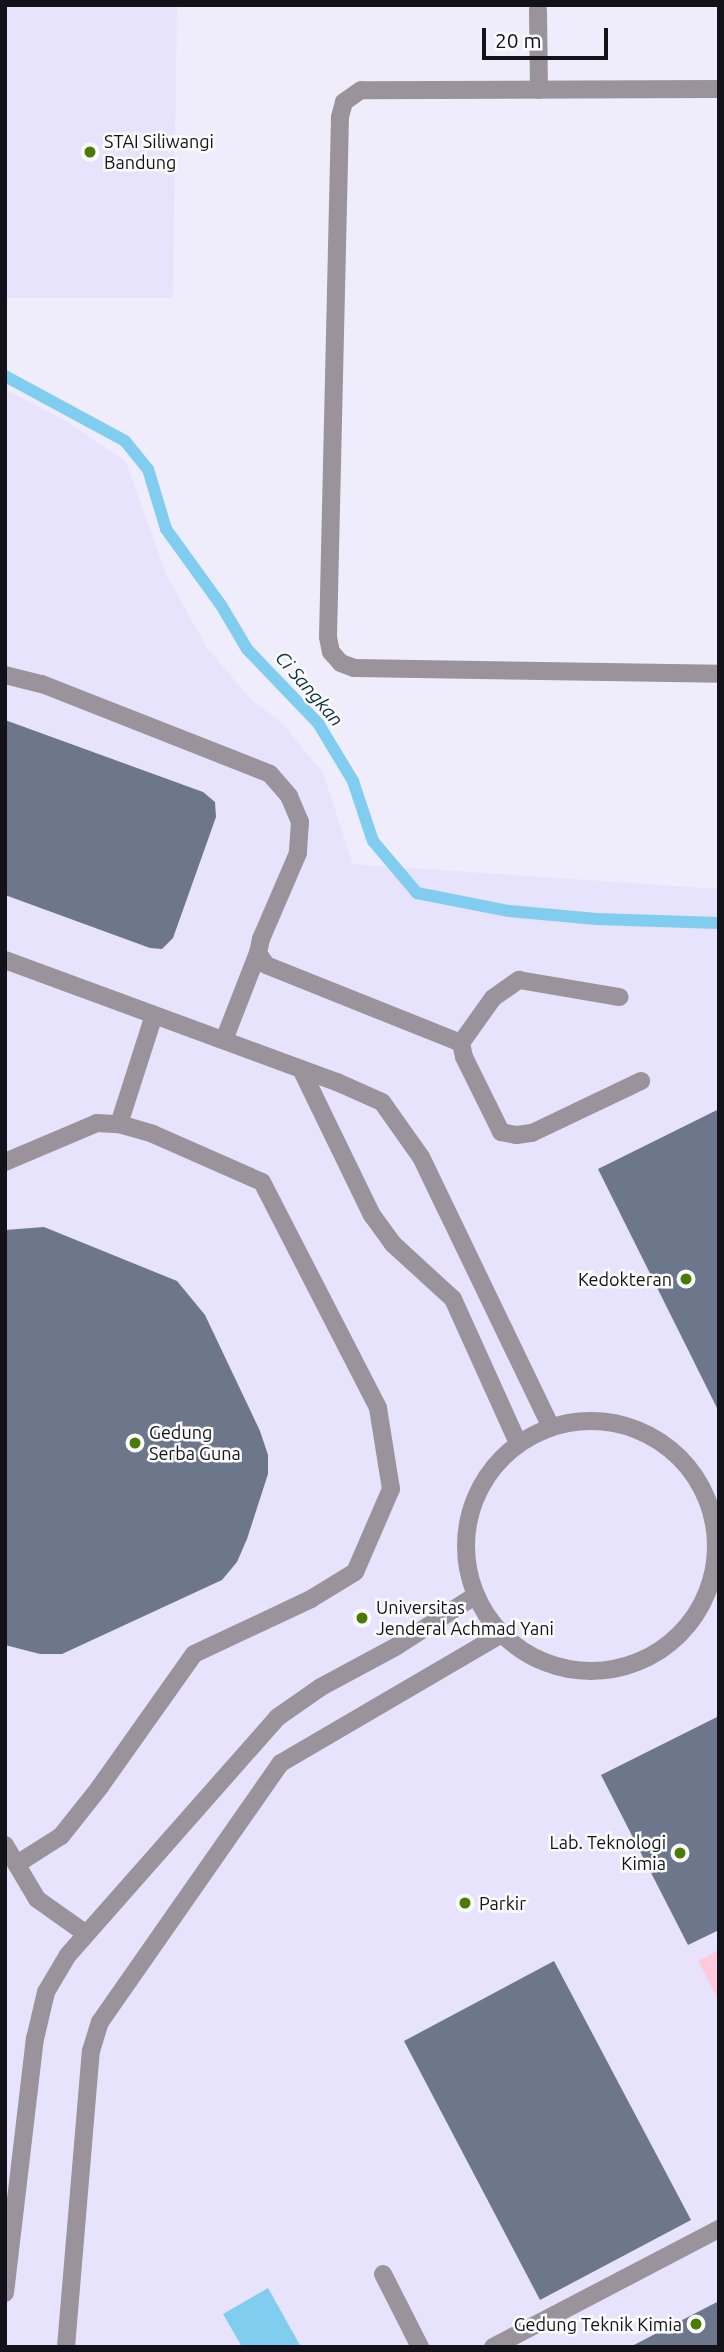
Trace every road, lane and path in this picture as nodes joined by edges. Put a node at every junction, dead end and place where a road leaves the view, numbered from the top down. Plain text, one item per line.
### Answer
1 (538, 10) dead end
2 (719, 89) edge
3 (539, 90) junction
4 (719, 674) edge
5 (5, 675) edge
6 (258, 953) junction
7 (5, 960) edge
8 (620, 997) dead end
9 (154, 1015) junction
10 (224, 1041) junction
11 (461, 1043) junction
12 (300, 1069) junction
13 (641, 1081) dead end
14 (120, 1124) junction
15 (5, 1162) edge
16 (551, 1427) junction
17 (519, 1443) junction
18 (716, 1522) edge
19 (475, 1595) junction
20 (502, 1634) junction
21 (5, 1845) edge
22 (17, 1864) junction
23 (85, 1933) junction
24 (719, 2229) edge
25 (383, 2274) dead end
26 (5, 2293) edge
27 (66, 2347) edge
28 (420, 2347) edge
29 (493, 2347) edge

1 - 3 street
2 - 3 street
3 - 4 street
5 - 6 street
6 - 10 street
6 - 11 street
7 - 9 street
8 - 11 street
9 - 10 street
9 - 14 street
10 - 12 street
11 - 13 street
12 - 16 street
12 - 17 street
14 - 15 street
14 - 22 street
16 - 17 street
16 - 18 street
17 - 19 street
18 - 20 street
19 - 20 street
19 - 23 street
20 - 27 street
21 - 22 street
22 - 23 street
23 - 26 street
24 - 29 street
25 - 28 street

